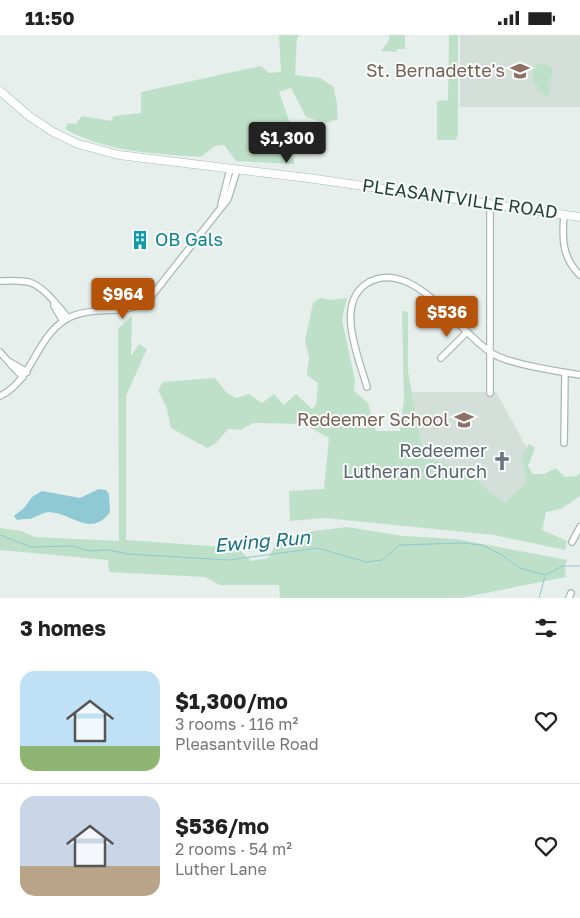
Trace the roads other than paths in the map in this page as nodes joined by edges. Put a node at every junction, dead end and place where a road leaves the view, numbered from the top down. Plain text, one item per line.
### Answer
1 (0, 91) edge
2 (233, 170) junction
3 (490, 205) junction
4 (564, 215) junction
5 (580, 217) edge
6 (580, 275) edge
7 (0, 281) edge
8 (65, 320) junction
9 (467, 333) junction
10 (490, 352) junction
11 (0, 353) edge
12 (441, 358) dead end
13 (8, 361) junction
14 (27, 372) junction
15 (565, 373) junction
16 (580, 375) edge
17 (23, 377) junction
18 (367, 387) dead end
19 (490, 393) dead end
20 (0, 396) edge
21 (564, 443) dead end
22 (580, 527) edge
23 (572, 542) dead end

1 - 2 main road, PLEASANTVILLE ROAD
2 - 3 main road, PLEASANTVILLE ROAD
2 - 8 street
3 - 4 main road, PLEASANTVILLE ROAD
3 - 10 street
4 - 5 main road, PLEASANTVILLE ROAD
4 - 6 street
7 - 8 street
8 - 14 street
9 - 10 street
9 - 12 street
9 - 18 street
10 - 15 street
10 - 19 street
11 - 13 street
13 - 14 street
13 - 17 street
14 - 17 street
15 - 16 street
15 - 21 street
17 - 20 street
22 - 23 street

